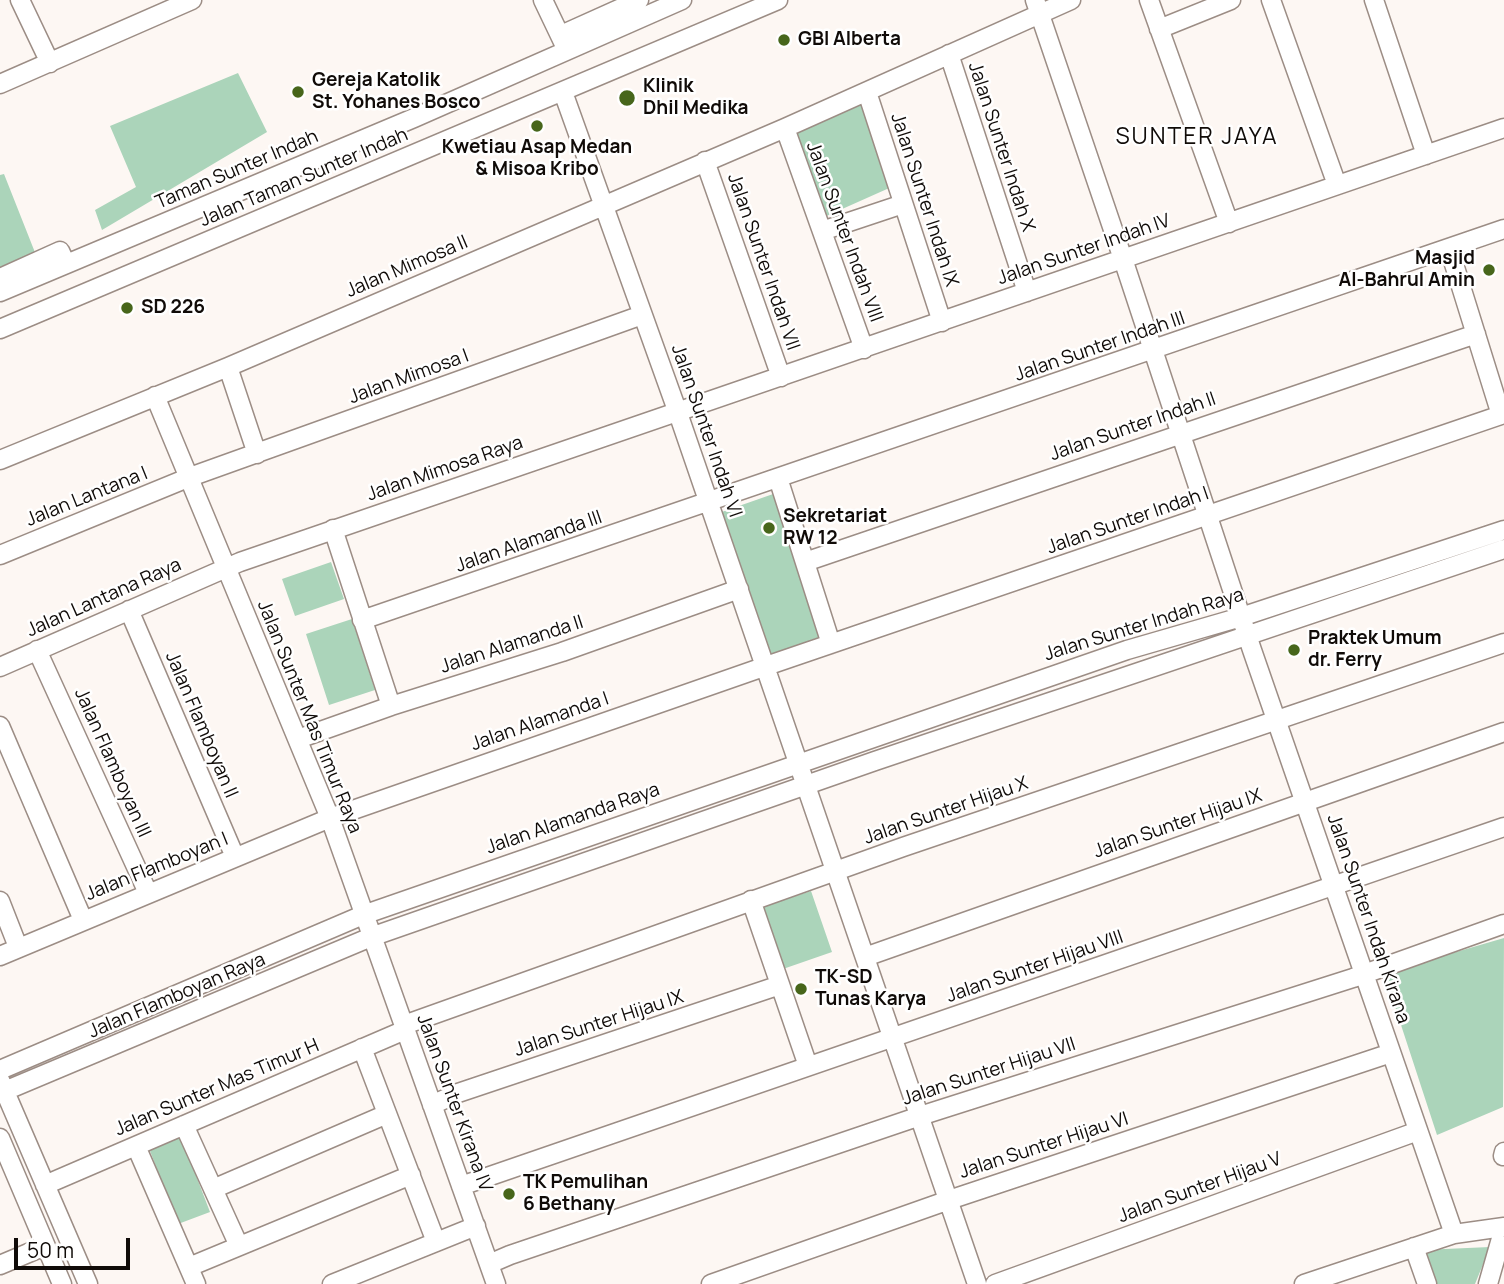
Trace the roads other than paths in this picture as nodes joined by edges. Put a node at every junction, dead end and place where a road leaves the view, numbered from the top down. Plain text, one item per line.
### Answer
1 (20, 0) edge
2 (192, 0) edge
3 (543, 0) edge
4 (639, 0) edge
5 (682, 0) edge
6 (778, 0) edge
7 (1071, 0) edge
8 (1149, 0) edge
9 (1231, 0) edge
10 (1270, 0) edge
11 (1374, 0) edge
12 (172, 4) edge
13 (1038, 7) edge
14 (1159, 29) junction
15 (564, 43) junction
16 (949, 54) junction
17 (50, 63) junction
18 (0, 84) edge
19 (563, 92) junction
20 (867, 92) junction
21 (785, 128) junction
22 (1504, 128) edge
23 (1426, 155) junction
24 (705, 161) junction
25 (1337, 185) junction
26 (903, 204) junction
27 (603, 205) junction
28 (1230, 223) junction
29 (1504, 229) edge
30 (822, 230) junction
31 (1449, 248) junction
32 (1124, 259) junction
33 (66, 264) junction
34 (0, 278) edge
35 (0, 292) edge
36 (1027, 292) junction
37 (642, 315) junction
38 (942, 322) junction
39 (0, 329) edge
40 (1475, 334) junction
41 (864, 349) junction
42 (1153, 351) junction
43 (229, 367) junction
44 (781, 377) junction
45 (155, 396) junction
46 (678, 412) junction
47 (1502, 415) edge
48 (1180, 433) junction
49 (257, 454) junction
50 (0, 460) edge
51 (190, 477) junction
52 (778, 478) junction
53 (709, 503) junction
54 (1208, 516) junction
55 (333, 529) junction
56 (1504, 530) edge
57 (1504, 549) edge
58 (0, 555) edge
59 (805, 562) junction
60 (225, 567) junction
61 (738, 589) junction
62 (129, 610) junction
63 (362, 620) junction
64 (1244, 626) junction
65 (1504, 643) edge
66 (831, 644) junction
67 (37, 650) junction
68 (765, 666) junction
69 (0, 667) edge
70 (391, 706) junction
71 (1276, 719) junction
72 (0, 726) edge
73 (1504, 732) edge
74 (298, 739) junction
75 (798, 763) junction
76 (806, 785) junction
77 (1306, 801) junction
78 (330, 818) junction
79 (1504, 827) edge
80 (235, 857) junction
81 (836, 871) junction
82 (1334, 886) junction
83 (148, 893) junction
84 (751, 900) junction
85 (0, 901) edge
86 (363, 915) junction
87 (83, 920) junction
88 (1504, 924) edge
89 (371, 937) junction
90 (18, 947) junction
91 (0, 956) edge
92 (865, 957) junction
93 (1364, 974) junction
94 (780, 985) junction
95 (404, 1027) junction
96 (893, 1039) junction
97 (362, 1048) junction
98 (1391, 1053) junction
99 (808, 1066) junction
100 (0, 1070) edge
101 (2, 1088) edge
102 (432, 1105) junction
103 (387, 1114) junction
104 (920, 1116) junction
105 (184, 1125) junction
106 (1418, 1131) junction
107 (0, 1138) edge
108 (136, 1146) junction
109 (411, 1175) junction
110 (8, 1178) edge
111 (46, 1185) junction
112 (461, 1186) junction
113 (213, 1189) junction
114 (948, 1200) junction
115 (476, 1226) junction
116 (1504, 1228) edge
117 (1454, 1234) junction
118 (436, 1242) junction
119 (45, 1246) junction
120 (239, 1247) junction
121 (1414, 1247) junction
122 (489, 1264) junction
123 (0, 1265) edge
124 (193, 1276) edge
125 (62, 1284) edge
126 (88, 1284) edge
127 (332, 1284) edge
128 (496, 1284) edge
129 (711, 1284) edge
130 (977, 1284) edge
131 (995, 1284) edge
132 (1304, 1284) edge
133 (1427, 1284) edge
134 (1488, 1284) edge

1 - 17 street
2 - 12 street
3 - 15 street
4 - 15 street
5 - 15 street, Taman Sunter Indah
6 - 19 street, Jalan Taman Sunter Indah
7 - 13 street, Jalan Mimosa II
8 - 14 street
9 - 14 street
10 - 25 street
11 - 23 street
12 - 17 street
13 - 16 street, Jalan Mimosa II
13 - 32 street, Jalan Sunter Indah Kirana
14 - 28 street
15 - 33 street, Taman Sunter Indah
16 - 20 street, Jalan Mimosa II
16 - 36 street, Jalan Sunter Indah X
17 - 18 street
19 - 27 street, Jalan Sunter Indah VI
19 - 39 street, Jalan Taman Sunter Indah
20 - 21 street, Jalan Mimosa II
20 - 26 street, Jalan Sunter Indah IX
21 - 24 street, Jalan Mimosa II
21 - 30 street, Jalan Sunter Indah VIII
22 - 23 street, Jalan Sunter Indah IV
23 - 25 street, Jalan Sunter Indah IV
24 - 27 street, Jalan Mimosa II
24 - 44 street, Jalan Sunter Indah VII
25 - 28 street, Jalan Sunter Indah IV
26 - 30 street
26 - 38 street, Jalan Sunter Indah IX
27 - 37 street, Jalan Sunter Indah VI
27 - 43 street, Jalan Mimosa II
28 - 32 street, Jalan Sunter Indah IV
29 - 31 street, Jalan Sunter Indah III
30 - 41 street, Jalan Sunter Indah VIII
31 - 40 street
31 - 42 street, Jalan Sunter Indah III
32 - 36 street, Jalan Sunter Indah IV
32 - 42 street, Jalan Sunter Indah Kirana
33 - 34 street
33 - 35 street, Taman Sunter Indah
36 - 38 street, Jalan Sunter Indah IV
37 - 46 street, Jalan Sunter Indah VI
37 - 49 street, Jalan Mimosa I
38 - 41 street, Jalan Sunter Indah IV
40 - 47 street
40 - 48 street, Jalan Sunter Indah II
41 - 44 street, Jalan Sunter Indah IV
42 - 48 street, Jalan Sunter Indah Kirana
42 - 52 street, Jalan Sunter Indah III
43 - 45 street, Jalan Mimosa II
43 - 49 street
44 - 46 street, Jalan Sunter Indah IV
45 - 50 street, Jalan Mimosa II
45 - 51 street, Jalan Sunter Mas Timur Raya
46 - 53 street, Jalan Sunter Indah VI
46 - 55 street, Jalan Mimosa Raya
47 - 54 street, Jalan Sunter Indah I
48 - 54 street, Jalan Sunter Indah Kirana
48 - 59 street, Jalan Sunter Indah II
49 - 51 street, Jalan Mimosa I
51 - 58 street, Jalan Lantana I
51 - 60 street, Jalan Sunter Mas Timur Raya
52 - 53 street, Jalan Sunter Indah III
52 - 59 street
53 - 61 street, Jalan Sunter Indah VI
53 - 63 street, Jalan Alamanda III
54 - 64 street, Jalan Sunter Indah Kirana
54 - 66 street, Jalan Sunter Indah I
55 - 60 street, Jalan Mimosa Raya
55 - 63 street
56 - 64 street, Jalan Sunter Indah Raya
57 - 64 street, Jalan Sunter Indah Raya
59 - 66 street
60 - 62 street, Jalan Lantana Raya
60 - 74 street, Jalan Sunter Mas Timur Raya
61 - 68 street, Jalan Sunter Indah VI
61 - 70 street, Jalan Alamanda II
62 - 67 street, Jalan Lantana Raya
62 - 80 street, Jalan Flamboyan II
63 - 70 street
64 - 71 street, Jalan Sunter Indah Kirana
64 - 75 street, Jalan Sunter Indah Raya
64 - 76 street, Jalan Sunter Indah Raya
65 - 71 street, Jalan Sunter Hijau X
66 - 68 street, Jalan Sunter Indah I
67 - 69 street, Jalan Lantana Raya
67 - 83 street, Jalan Flamboyan III
68 - 75 street, Jalan Sunter Indah VI
68 - 78 street, Jalan Alamanda I
70 - 74 street, Jalan Alamanda II
71 - 77 street, Jalan Sunter Indah Kirana
71 - 81 street, Jalan Sunter Hijau X
72 - 87 street
73 - 77 street, Jalan Sunter Hijau IX
74 - 78 street, Jalan Sunter Mas Timur Raya
75 - 76 street, Jalan Sunter Indah VI
75 - 86 street, Jalan Alamanda Raya
76 - 81 street, Jalan Sunter Indah VI
76 - 89 street
77 - 82 street, Jalan Sunter Indah Kirana
77 - 92 street, Jalan Sunter Hijau IX
78 - 80 street, Jalan Flamboyan I
78 - 86 street, Jalan Sunter Mas Timur Raya
79 - 82 street, Jalan Sunter Hijau VIII
80 - 83 street, Jalan Flamboyan I
81 - 84 street, Jalan Sunter Hijau X
81 - 92 street, Jalan Sunter Indah VI
82 - 93 street, Jalan Sunter Indah Kirana
82 - 96 street, Jalan Sunter Hijau VIII
83 - 87 street, Jalan Flamboyan I
84 - 94 street
84 - 95 street, Jalan Sunter Hijau X
85 - 90 street
86 - 89 street, Jalan Sunter Mas Timur Raya
86 - 100 street, Jalan Flamboyan Raya
87 - 90 street, Jalan Flamboyan I
88 - 93 street, Jalan Sunter Hijau VII
89 - 95 street, Jalan Sunter Kirana IV
89 - 101 street, Jalan Flamboyan Raya
90 - 91 street, Jalan Flamboyan I
92 - 96 street, Jalan Sunter Indah VI
93 - 98 street, Jalan Sunter Indah Kirana
93 - 104 street, Jalan Sunter Hijau VII
94 - 99 street
94 - 102 street, Jalan Sunter Hijau IX
95 - 97 street, Jalan Sunter Mas Timur H
95 - 102 street, Jalan Sunter Kirana IV
96 - 99 street, Jalan Sunter Hijau VIII
96 - 104 street, Jalan Sunter Indah VI
97 - 103 street
97 - 105 street, Jalan Sunter Mas Timur H
98 - 106 street, Jalan Sunter Indah Kirana
98 - 114 street, Jalan Sunter Hijau VI
99 - 112 street, Jalan Sunter Hijau VIII
101 - 111 street
102 - 112 street, Jalan Sunter Kirana IV
103 - 109 street
103 - 113 street
104 - 114 street, Jalan Sunter Indah VI
104 - 122 street, Jalan Sunter Hijau VII
105 - 108 street, Jalan Sunter Mas Timur H
105 - 113 street
106 - 117 street, Jalan Sunter Indah Kirana
106 - 131 street, Jalan Sunter Hijau V
107 - 110 street
108 - 111 street, Jalan Sunter Mas Timur H
108 - 124 street
109 - 118 street
109 - 120 street
110 - 119 street
111 - 126 street
112 - 115 street, Jalan Sunter Kirana IV
113 - 120 street
114 - 129 street, Jalan Sunter Hijau VI
114 - 130 street, Jalan Sunter Indah VI
115 - 118 street
115 - 122 street, Jalan Sunter Kirana IV
116 - 117 street
116 - 134 street
117 - 121 street
118 - 127 street
119 - 123 street
119 - 125 street
120 - 124 street
121 - 132 street
121 - 133 street
122 - 128 street, Jalan Sunter Kirana IV

